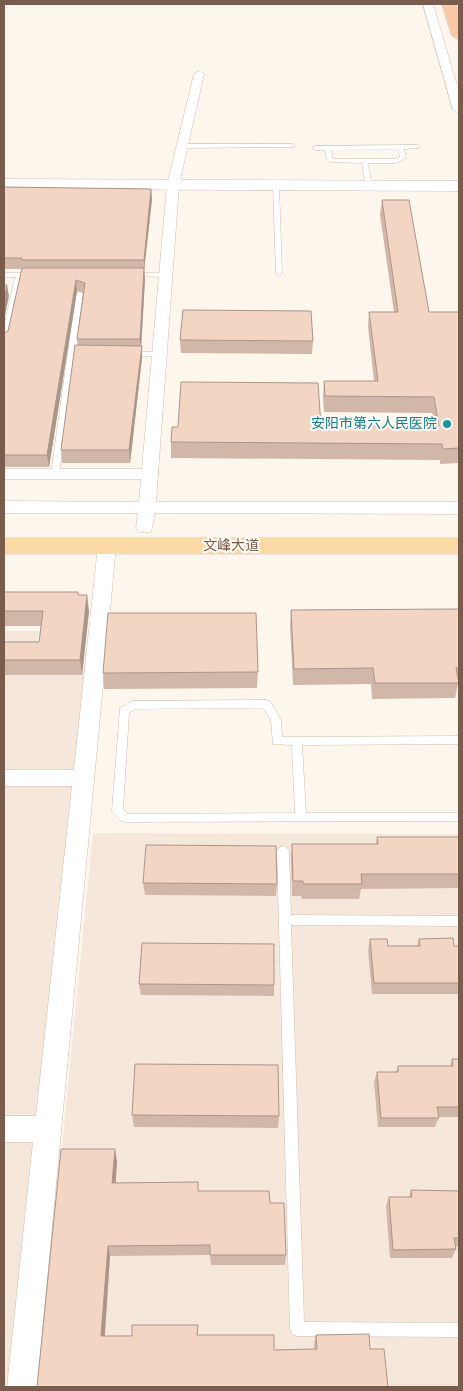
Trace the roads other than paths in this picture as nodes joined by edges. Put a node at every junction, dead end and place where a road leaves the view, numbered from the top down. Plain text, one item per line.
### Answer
1 (428, 4) edge
2 (449, 4) edge
3 (459, 36) edge
4 (199, 74) dead end
5 (459, 110) edge
6 (182, 146) junction
7 (292, 146) dead end
8 (401, 147) junction
9 (417, 147) dead end
10 (315, 148) dead end
11 (328, 148) junction
12 (365, 162) junction
13 (4, 184) edge
14 (173, 185) junction
15 (276, 185) junction
16 (368, 186) junction
17 (459, 186) edge
18 (280, 274) dead end
19 (4, 275) edge
20 (19, 275) junction
21 (38, 275) edge
22 (127, 275) edge
23 (166, 275) junction
24 (80, 294) edge
25 (4, 342) edge
26 (72, 354) junction
27 (81, 354) edge
28 (120, 354) edge
29 (159, 354) junction
30 (4, 474) edge
31 (55, 474) junction
32 (149, 474) junction
33 (4, 507) edge
34 (459, 508) edge
35 (146, 518) junction
36 (4, 528) edge
37 (459, 528) edge
38 (4, 546) edge
39 (107, 546) junction
40 (459, 546) edge
41 (459, 740) edge
42 (297, 741) junction
43 (4, 778) edge
44 (84, 778) junction
45 (459, 817) edge
46 (301, 818) junction
47 (283, 851) dead end
48 (286, 920) junction
49 (459, 921) edge
50 (4, 1129) edge
51 (48, 1129) junction
52 (459, 1330) edge
53 (22, 1387) edge

1 - 5 street
2 - 3 highway
4 - 6 street
6 - 7 lane
6 - 14 street
8 - 9 lane
8 - 11 lane
8 - 12 lane
10 - 11 lane
11 - 12 lane
12 - 16 lane
13 - 14 street
14 - 15 street
14 - 23 street
15 - 16 street
15 - 18 lane
16 - 17 street
19 - 20 lane
20 - 21 lane
20 - 25 lane
22 - 23 lane
23 - 29 street
24 - 26 lane
26 - 27 lane
26 - 31 lane
28 - 29 lane
29 - 32 street
30 - 31 street
31 - 32 street
32 - 35 street
33 - 35 street
34 - 35 street
35 - 36 main road, 文峰大道
35 - 37 main road, 文峰大道
38 - 39 main road, 文峰大道
39 - 40 main road, 文峰大道
39 - 44 street
41 - 42 lane
42 - 46 lane
42 - 46 lane
43 - 44 street
44 - 51 street
45 - 46 lane
47 - 48 lane
48 - 49 lane
48 - 52 lane
50 - 51 street
51 - 53 street

